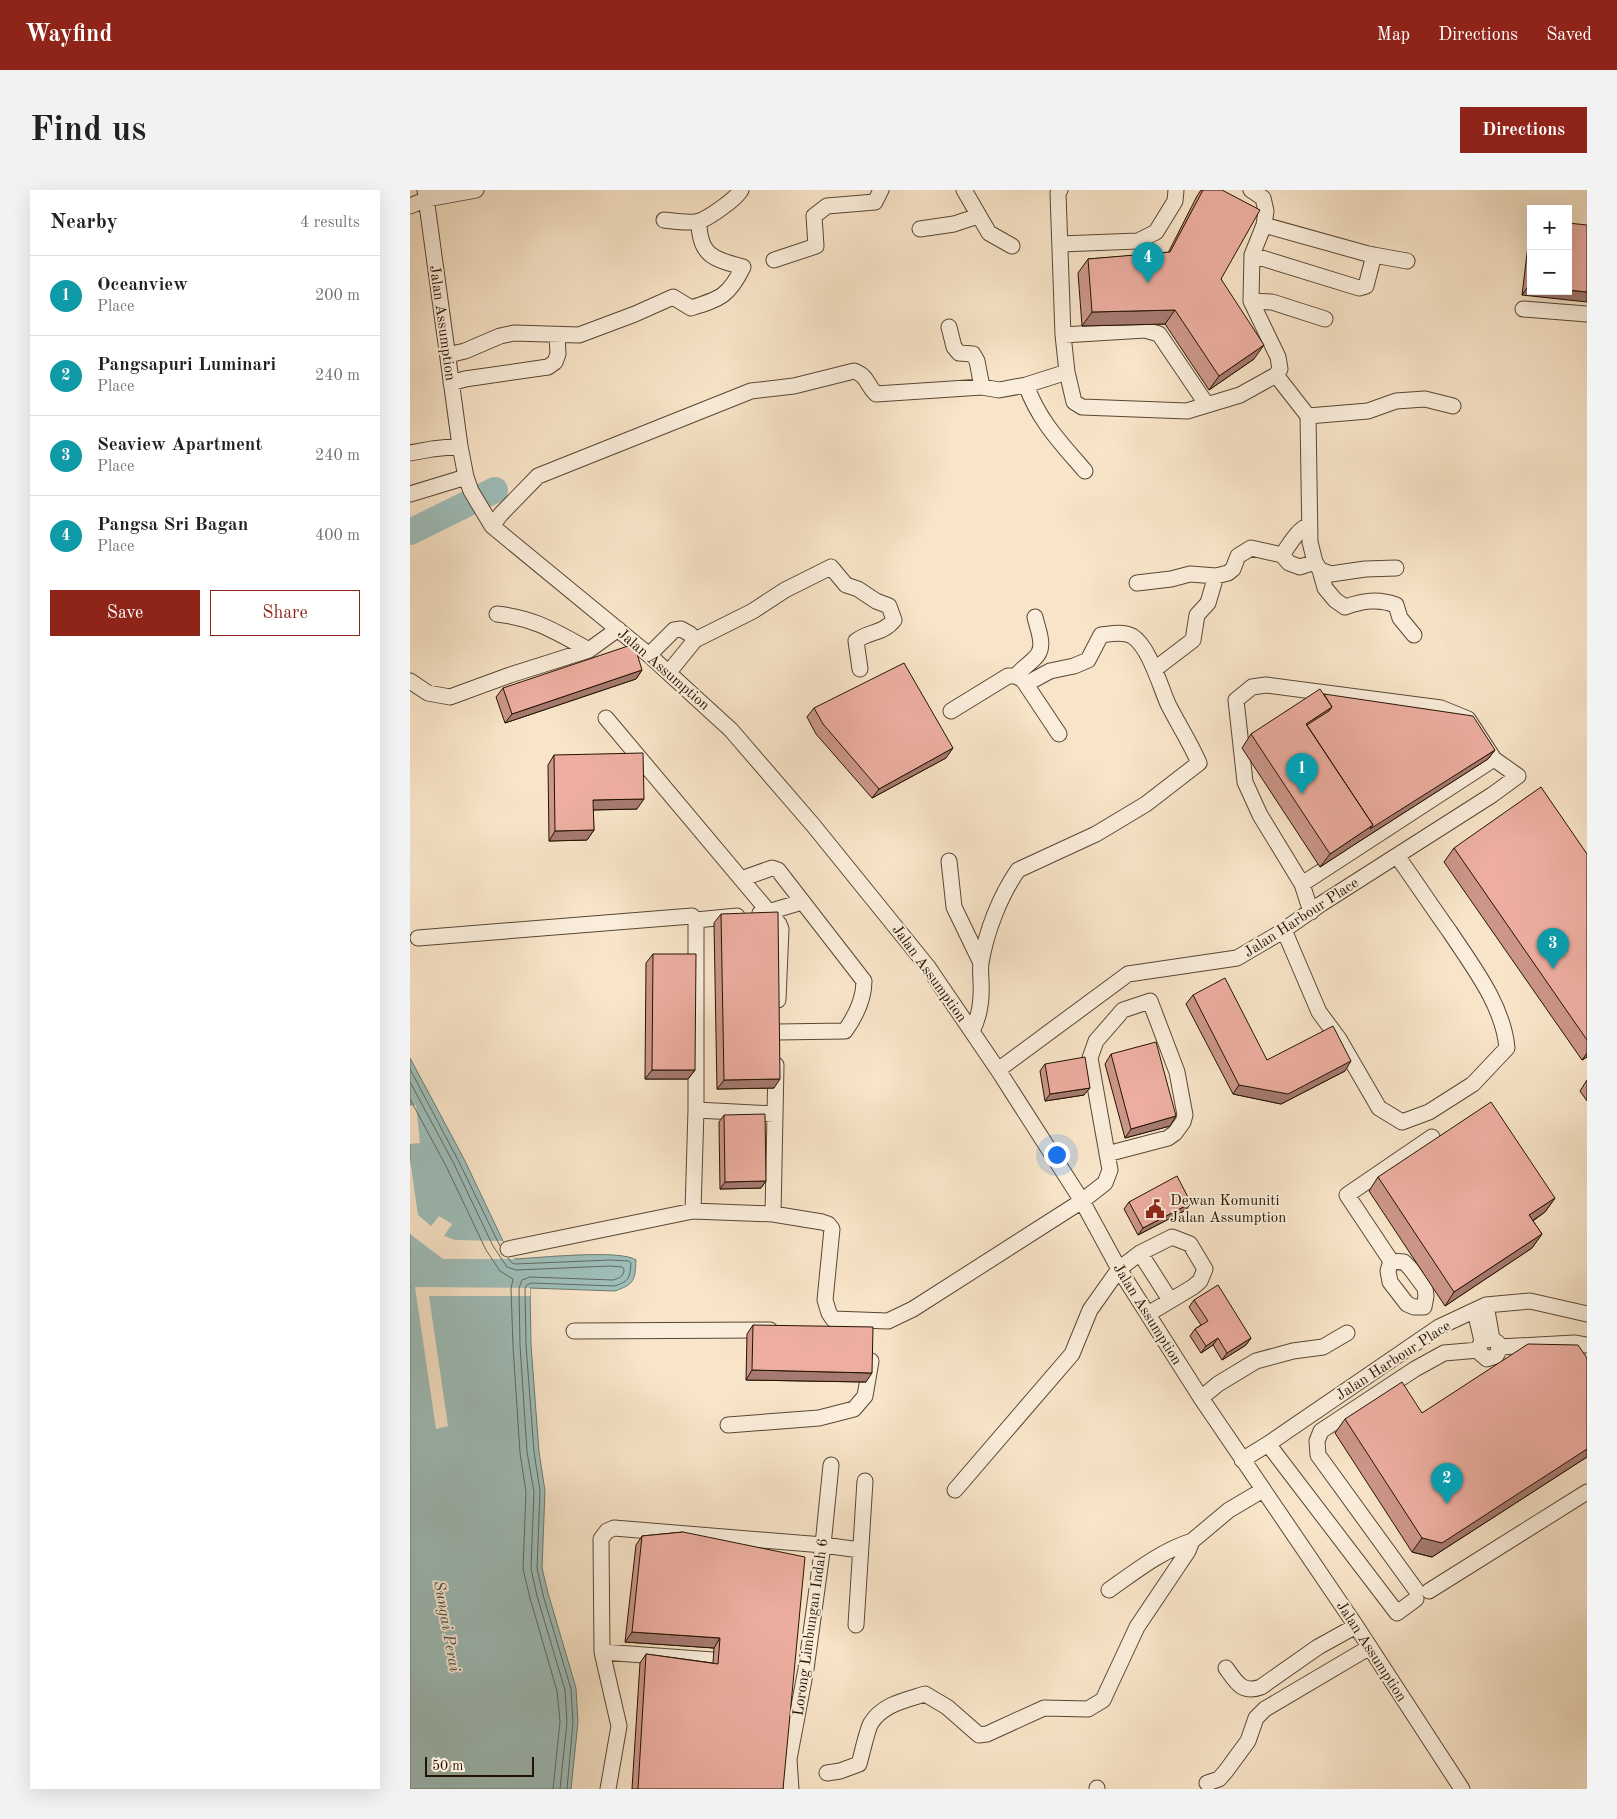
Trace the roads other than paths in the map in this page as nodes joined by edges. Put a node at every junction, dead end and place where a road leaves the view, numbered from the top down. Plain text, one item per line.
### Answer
1 (476, 190) edge
2 (741, 190) edge
3 (882, 190) edge
4 (964, 190) edge
5 (1060, 190) edge
6 (1176, 190) edge
7 (1251, 190) edge
8 (426, 194) edge
9 (410, 206) edge
10 (978, 216) junction
11 (664, 220) dead end
12 (699, 221) junction
13 (1264, 225) junction
14 (920, 230) dead end
15 (1060, 244) junction
16 (1012, 246) dead end
17 (1252, 254) junction
18 (1374, 255) junction
19 (774, 260) dead end
20 (1407, 261) dead end
21 (1251, 301) junction
22 (1523, 309) dead end
23 (1587, 314) edge
24 (1325, 318) dead end
25 (949, 327) dead end
26 (557, 335) junction
27 (1062, 335) junction
28 (448, 355) junction
29 (1067, 372) junction
30 (1276, 374) junction
31 (465, 380) junction
32 (1026, 385) junction
33 (982, 387) junction
34 (1207, 405) junction
35 (1453, 406) dead end
36 (1308, 416) junction
37 (460, 446) junction
38 (410, 453) edge
39 (1085, 471) dead end
40 (469, 484) junction
41 (410, 494) edge
42 (1309, 525) junction
43 (492, 526) junction
44 (1282, 554) junction
45 (1317, 566) junction
46 (1396, 568) dead end
47 (1216, 576) junction
48 (1137, 583) dead end
49 (497, 614) dead end
50 (1036, 617) dead end
51 (618, 629) junction
52 (1414, 635) dead end
53 (695, 640) junction
54 (589, 650) junction
55 (649, 655) junction
56 (860, 669) dead end
57 (1155, 669) junction
58 (669, 672) junction
59 (1021, 680) junction
60 (410, 681) edge
61 (951, 711) dead end
62 (606, 718) dead end
63 (1059, 734) dead end
64 (1494, 759) junction
65 (1397, 856) junction
66 (950, 860) dead end
67 (741, 880) junction
68 (1302, 884) junction
69 (802, 902) junction
70 (768, 912) junction
71 (1311, 912) junction
72 (696, 920) junction
73 (1284, 930) junction
74 (418, 938) dead end
75 (981, 963) junction
76 (972, 1031) junction
77 (777, 1032) junction
78 (998, 1070) junction
79 (696, 1110) junction
80 (775, 1114) junction
81 (1432, 1137) dead end
82 (1107, 1154) junction
83 (1082, 1201) junction
84 (693, 1211) junction
85 (773, 1214) junction
86 (508, 1249) dead end
87 (1140, 1254) junction
88 (1391, 1262) junction
89 (1119, 1269) junction
90 (1170, 1300) junction
91 (1424, 1307) junction
92 (1481, 1308) junction
93 (1148, 1314) junction
94 (1587, 1314) edge
95 (1439, 1327) junction
96 (786, 1330) edge
97 (574, 1331) dead end
98 (1347, 1333) dead end
99 (1488, 1344) junction
100 (1580, 1344) edge
101 (871, 1349) edge
102 (1587, 1362) edge
103 (1200, 1398) junction
104 (728, 1425) dead end
105 (1268, 1444) junction
106 (1242, 1460) junction
107 (831, 1465) dead end
108 (865, 1481) dead end
109 (955, 1490) dead end
110 (1263, 1490) junction
111 (1587, 1492) edge
112 (1192, 1541) junction
113 (823, 1545) junction
114 (860, 1550) junction
115 (1109, 1590) dead end
116 (1420, 1593) junction
117 (856, 1625) dead end
118 (1356, 1626) junction
119 (1370, 1647) junction
120 (602, 1652) junction
121 (713, 1660) dead end
122 (1226, 1668) dead end
123 (788, 1669) edge
124 (806, 1669) junction
125 (827, 1773) dead end
126 (1208, 1783) dead end
127 (608, 1789) edge
128 (791, 1789) edge
129 (1462, 1789) edge

1 - 8 street
2 - 12 street
3 - 19 street
4 - 10 street
5 - 15 street
6 - 15 street
7 - 13 street
8 - 9 street
8 - 28 street, Jalan Assumption
10 - 14 street
10 - 16 street
11 - 12 street
12 - 26 street
13 - 17 street
13 - 18 street
15 - 27 street
17 - 18 street
17 - 21 street
18 - 20 street
21 - 24 street
21 - 30 street
22 - 23 street
25 - 33 street
26 - 28 street
26 - 31 street
27 - 29 street
27 - 34 street
28 - 31 street, Jalan Assumption
29 - 32 street
29 - 34 street
30 - 34 street
30 - 36 street
31 - 37 street, Jalan Assumption
32 - 33 street
32 - 39 street
33 - 43 street
35 - 36 street
36 - 42 street
37 - 38 street
37 - 40 street, Jalan Assumption
40 - 41 street
40 - 43 street, Jalan Assumption
42 - 44 street
42 - 45 street
43 - 51 street, Jalan Assumption
44 - 45 street
44 - 47 street
45 - 46 street
45 - 52 street
47 - 48 street
47 - 57 street
49 - 54 street
50 - 59 street
51 - 54 street
51 - 55 street, Jalan Assumption
53 - 55 street
53 - 56 street
53 - 58 street
54 - 60 street
55 - 58 street, Jalan Assumption
57 - 59 street
57 - 75 street
58 - 76 street, Jalan Assumption
59 - 61 street
59 - 63 street
62 - 67 street
64 - 65 street, Jalan Harbour Place
64 - 68 street
64 - 68 street
65 - 71 street, Jalan Harbour Place
65 - 73 street
66 - 75 street
67 - 69 street
67 - 70 street
68 - 71 street
69 - 70 street
69 - 77 street
70 - 72 street
70 - 77 street
71 - 73 street, Jalan Harbour Place
72 - 74 street
72 - 79 street
73 - 78 street, Jalan Harbour Place
75 - 76 street
76 - 78 street, Jalan Assumption
77 - 80 street
78 - 83 street, Jalan Assumption
79 - 80 street
79 - 84 street
80 - 85 street
81 - 88 street
82 - 82 street
82 - 83 street
83 - 85 street
83 - 89 street, Jalan Assumption
84 - 85 street
84 - 86 street
87 - 89 street
87 - 90 street
87 - 90 street
88 - 91 street
88 - 91 street
89 - 93 street, Jalan Assumption
89 - 109 street
90 - 93 street
91 - 95 street
92 - 94 street, Jalan Harbour Place
92 - 95 street, Jalan Harbour Place
92 - 99 street
93 - 103 street, Jalan Assumption
95 - 105 street, Jalan Harbour Place
96 - 97 street
98 - 103 street
99 - 100 street
99 - 116 street
100 - 102 street
101 - 104 street
103 - 106 street, Jalan Assumption
105 - 106 street, Jalan Harbour Place
105 - 116 street
106 - 110 street, Jalan Assumption
107 - 113 street, Lorong Limbungan Indah 6
108 - 114 street
110 - 112 street
110 - 118 street, Jalan Assumption
111 - 116 street
112 - 115 street
112 - 125 street
113 - 114 street
113 - 120 street
113 - 124 street, Lorong Limbungan Indah 6
114 - 117 street
118 - 119 street, Jalan Assumption
118 - 122 street
119 - 126 street
119 - 129 street, Jalan Assumption
120 - 121 street
120 - 127 street
123 - 124 street
124 - 128 street, Lorong Limbungan Indah 6

